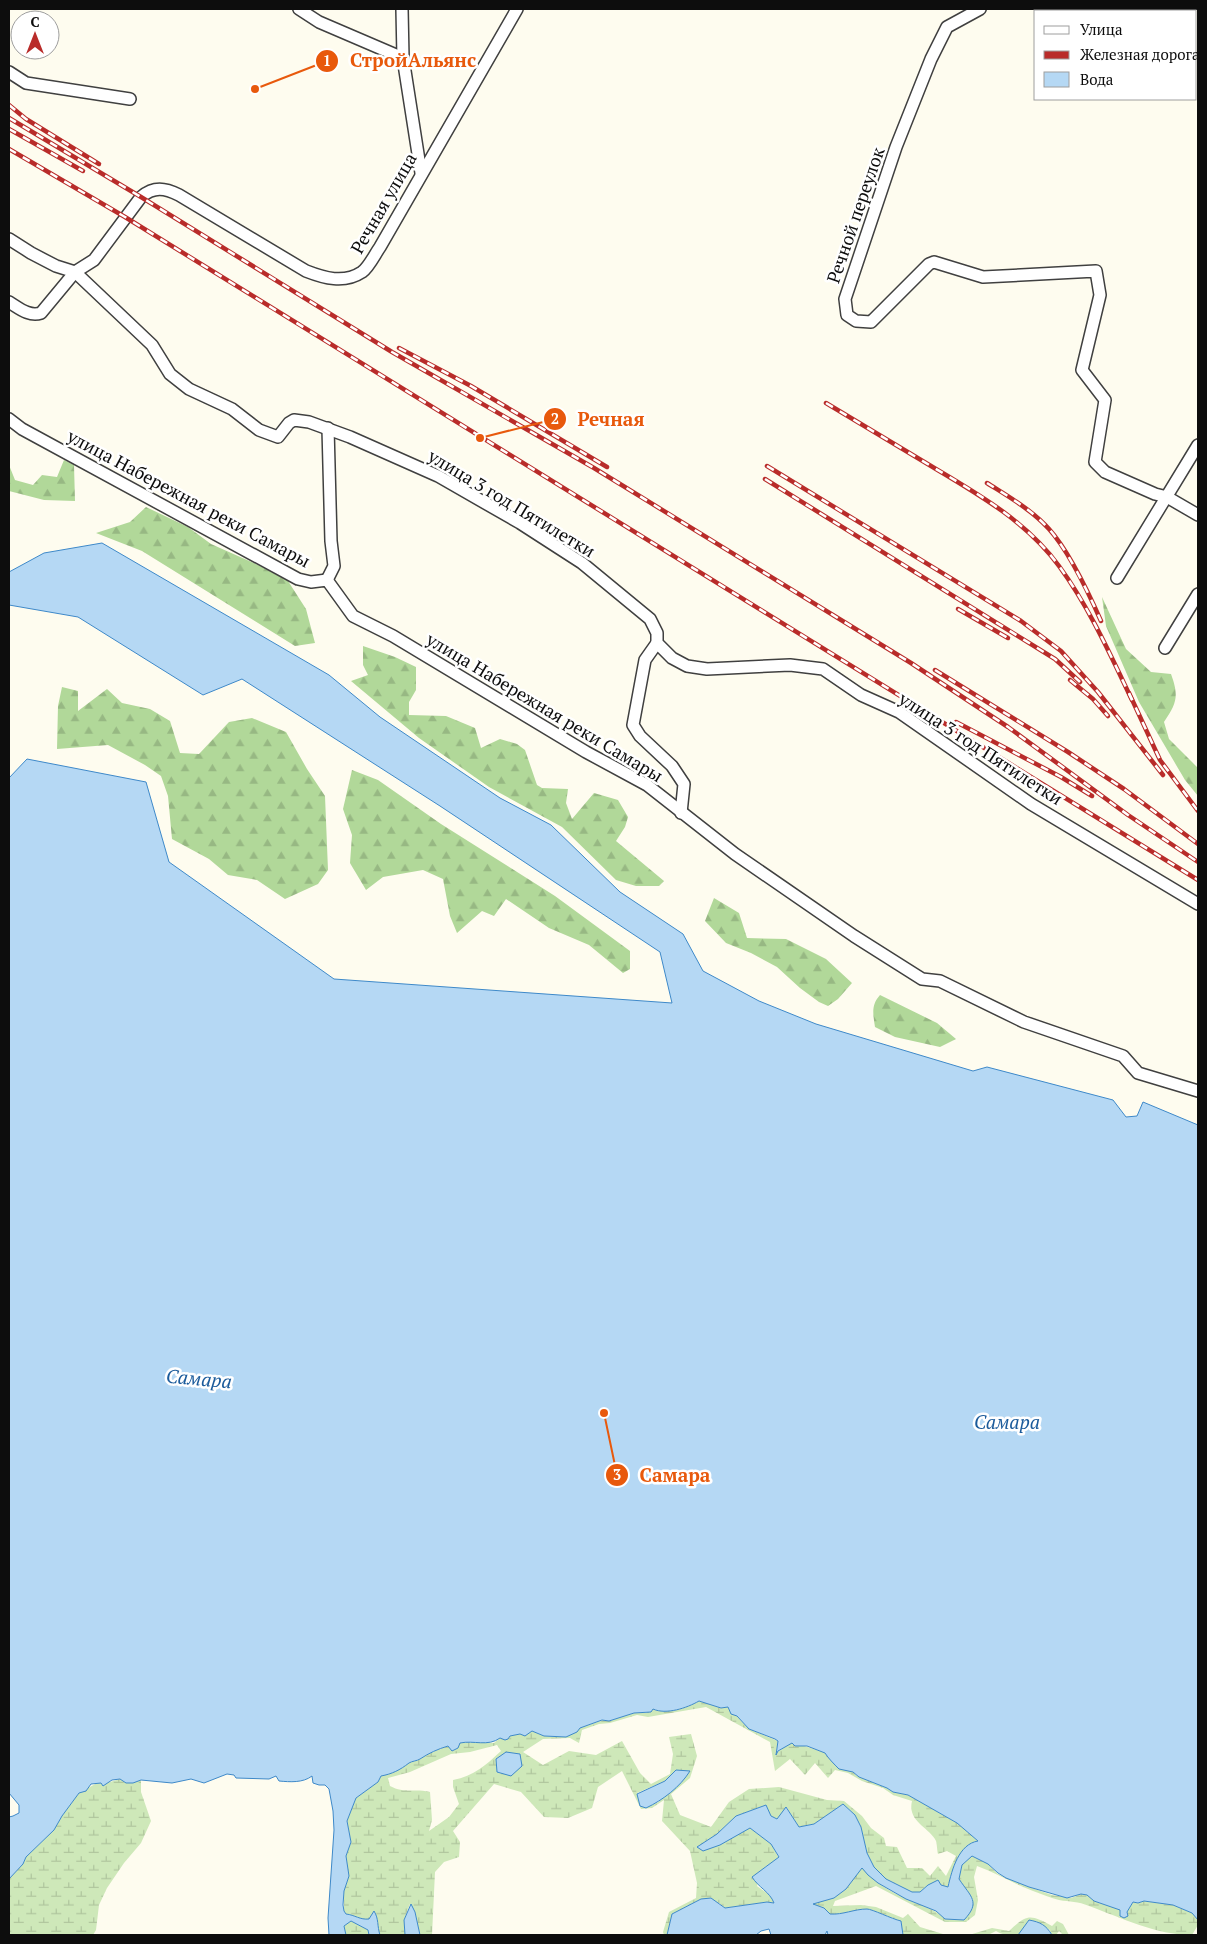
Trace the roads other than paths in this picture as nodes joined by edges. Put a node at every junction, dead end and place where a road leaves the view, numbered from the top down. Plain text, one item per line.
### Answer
1 (299, 9) edge
2 (402, 9) edge
3 (516, 9) edge
4 (980, 9) edge
5 (403, 58) junction
6 (9, 72) edge
7 (130, 99) dead end
8 (421, 173) junction
9 (9, 239) edge
10 (75, 272) junction
11 (9, 302) edge
12 (9, 418) edge
13 (328, 428) junction
14 (1198, 445) edge
15 (1167, 497) junction
16 (1198, 515) edge
17 (1117, 578) dead end
18 (327, 580) junction
19 (1198, 594) edge
20 (657, 643) junction
21 (1165, 648) dead end
22 (681, 813) junction
23 (1198, 904) edge
24 (1198, 1091) edge

1 - 5 street
2 - 5 street
3 - 8 street, Речная улица
4 - 15 street, Речной переулок
5 - 8 street
6 - 7 street
8 - 10 street, Речная улица
9 - 10 street
10 - 11 street
10 - 13 street, улица 3 год Пятилетки
12 - 18 street, улица Набережная реки Самары
13 - 18 street
13 - 20 street, улица 3 год Пятилетки
14 - 15 street
15 - 16 street, Речной переулок
15 - 17 street
18 - 22 street, улица Набережная реки Самары
19 - 21 street
20 - 22 street
20 - 23 street, улица 3 год Пятилетки
22 - 24 street, улица Набережная реки Самары

